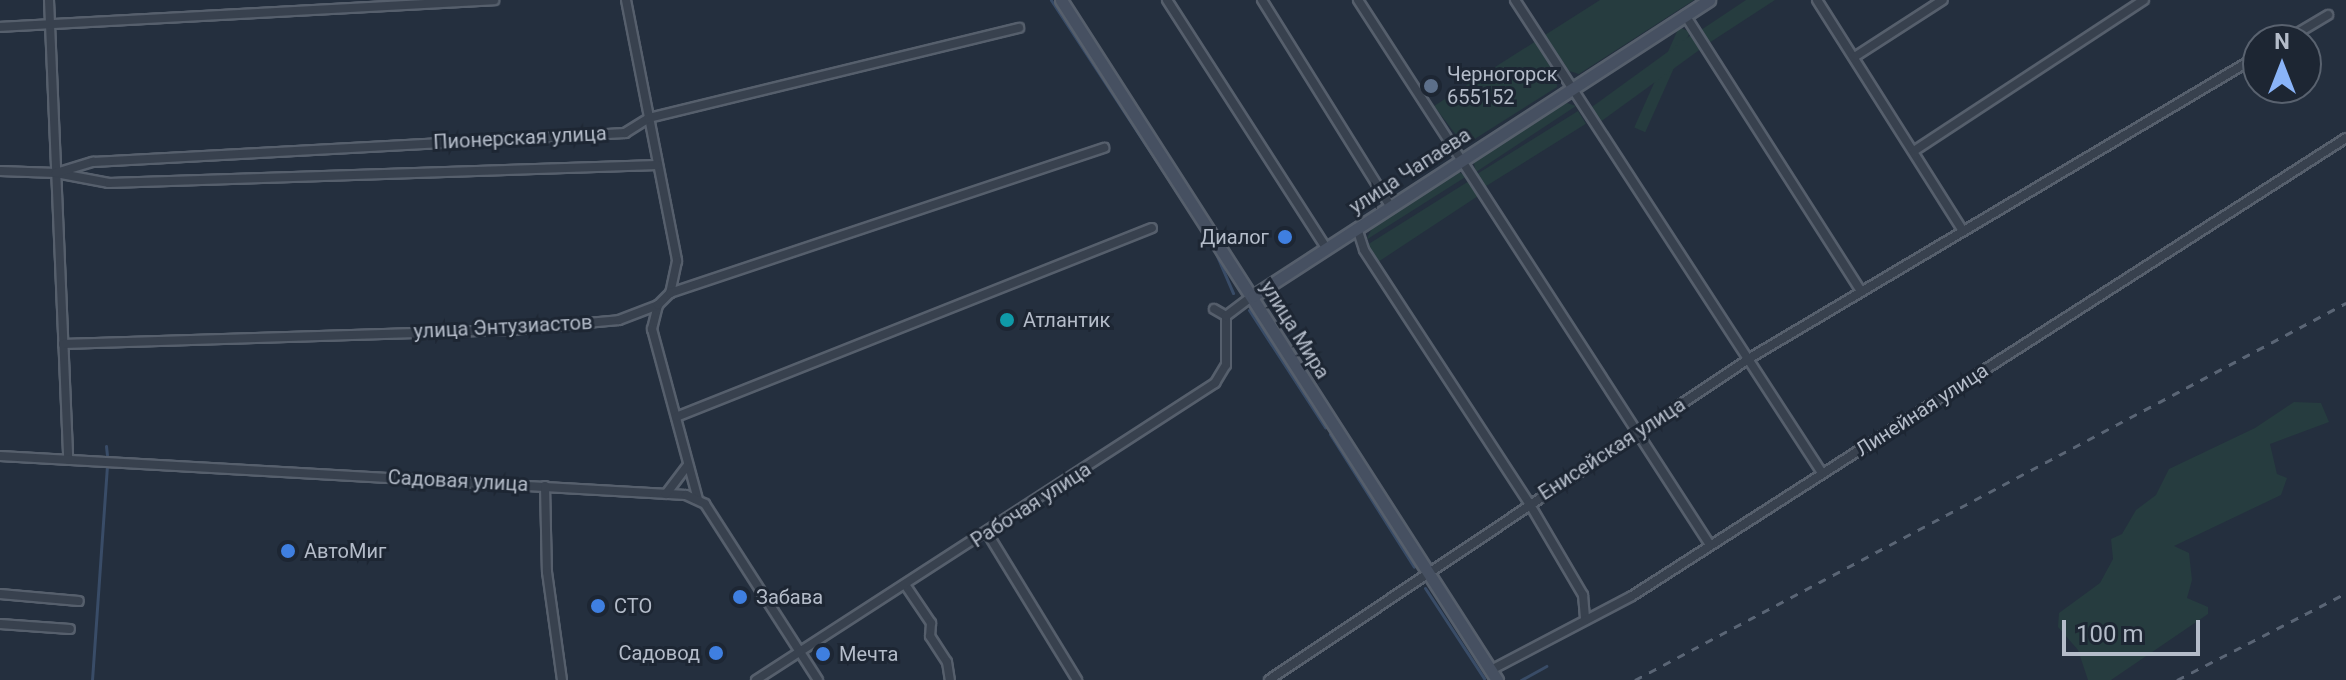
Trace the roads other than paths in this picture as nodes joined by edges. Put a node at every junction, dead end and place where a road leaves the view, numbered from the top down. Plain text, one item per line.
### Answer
1 (49, 0) edge
2 (494, 0) edge
3 (626, 0) edge
4 (1167, 0) edge
5 (1262, 0) edge
6 (1358, 0) edge
7 (1515, 0) edge
8 (1709, 0) edge
9 (1817, 0) edge
10 (1943, 0) edge
11 (2144, 0) edge
12 (1064, 1) edge
13 (1685, 15) junction
14 (2328, 15) dead end
15 (2313, 24) edge
16 (0, 27) edge
17 (50, 27) junction
18 (1019, 28) dead end
19 (1856, 56) junction
20 (2242, 65) edge
21 (1572, 89) junction
22 (649, 118) junction
23 (2346, 138) edge
24 (1104, 148) dead end
25 (1914, 151) junction
26 (1463, 159) junction
27 (658, 165) junction
28 (0, 171) edge
29 (56, 173) junction
30 (1390, 206) junction
31 (1152, 228) dead end
32 (1357, 228) junction
33 (1962, 229) junction
34 (1326, 248) junction
35 (1860, 290) junction
36 (670, 293) junction
37 (1253, 296) junction
38 (658, 305) junction
39 (1214, 309) dead end
40 (1226, 316) junction
41 (63, 344) junction
42 (1750, 358) junction
43 (676, 417) junction
44 (1638, 433) junction
45 (0, 456) edge
46 (68, 460) junction
47 (686, 466) junction
48 (1822, 473) junction
49 (545, 486) junction
50 (666, 494) junction
51 (698, 499) junction
52 (1529, 503) junction
53 (988, 534) junction
54 (1710, 545) junction
55 (1429, 575) junction
56 (906, 586) junction
57 (0, 594) edge
58 (79, 601) dead end
59 (1585, 620) junction
60 (0, 624) edge
61 (70, 629) dead end
62 (798, 649) junction
63 (1495, 677) edge
64 (562, 680) edge
65 (756, 680) edge
66 (818, 680) edge
67 (950, 680) edge
68 (1077, 680) edge
69 (1269, 680) edge

1 - 17 street
2 - 17 street
3 - 22 street
4 - 34 street
5 - 30 street
6 - 26 street
7 - 21 street
8 - 13 main road, улица Чапаева
9 - 19 street
10 - 19 street
11 - 25 street
12 - 37 main road, улица Мира
13 - 21 main road, улица Чапаева
13 - 35 street
14 - 15 street
16 - 17 street
17 - 29 street
18 - 22 street, Пионерская улица
19 - 25 street
20 - 33 street, Енисейская улица
21 - 26 main road, улица Чапаева
21 - 42 street
22 - 27 street
22 - 29 street, Пионерская улица
23 - 48 street, Линейная улица
24 - 36 street, улица Энтузиастов
25 - 33 street
26 - 30 main road, улица Чапаева
26 - 44 street
27 - 29 street, Пионерская улица
27 - 36 street
28 - 29 street, Пионерская улица
29 - 41 street
30 - 32 main road, улица Чапаева
31 - 43 street
32 - 34 main road, улица Чапаева
32 - 52 street
33 - 35 street, Енисейская улица
34 - 37 main road, улица Чапаева
35 - 42 street, Енисейская улица
36 - 38 street, улица Энтузиастов
37 - 40 street
37 - 55 main road, улица Мира
38 - 41 street, улица Энтузиастов
38 - 43 street
39 - 40 street
40 - 53 street, Рабочая улица
41 - 46 street
42 - 44 street, Енисейская улица
42 - 48 street
43 - 47 street
44 - 52 street, Енисейская улица
44 - 54 street
45 - 46 street, Садовая улица
46 - 49 street, Садовая улица
47 - 50 street
47 - 51 street
48 - 54 street, Линейная улица
49 - 50 street, Садовая улица
49 - 64 street
50 - 51 street, Садовая улица
51 - 62 street
52 - 55 street, Енисейская улица
52 - 59 street
53 - 56 street, Рабочая улица
53 - 68 street
54 - 59 street, Линейная улица
55 - 63 main road, улица Мира
55 - 69 street, Енисейская улица
56 - 62 street, Рабочая улица
56 - 67 street
57 - 58 street
59 - 63 street, Линейная улица
60 - 61 street
62 - 65 street, Рабочая улица
62 - 66 street

